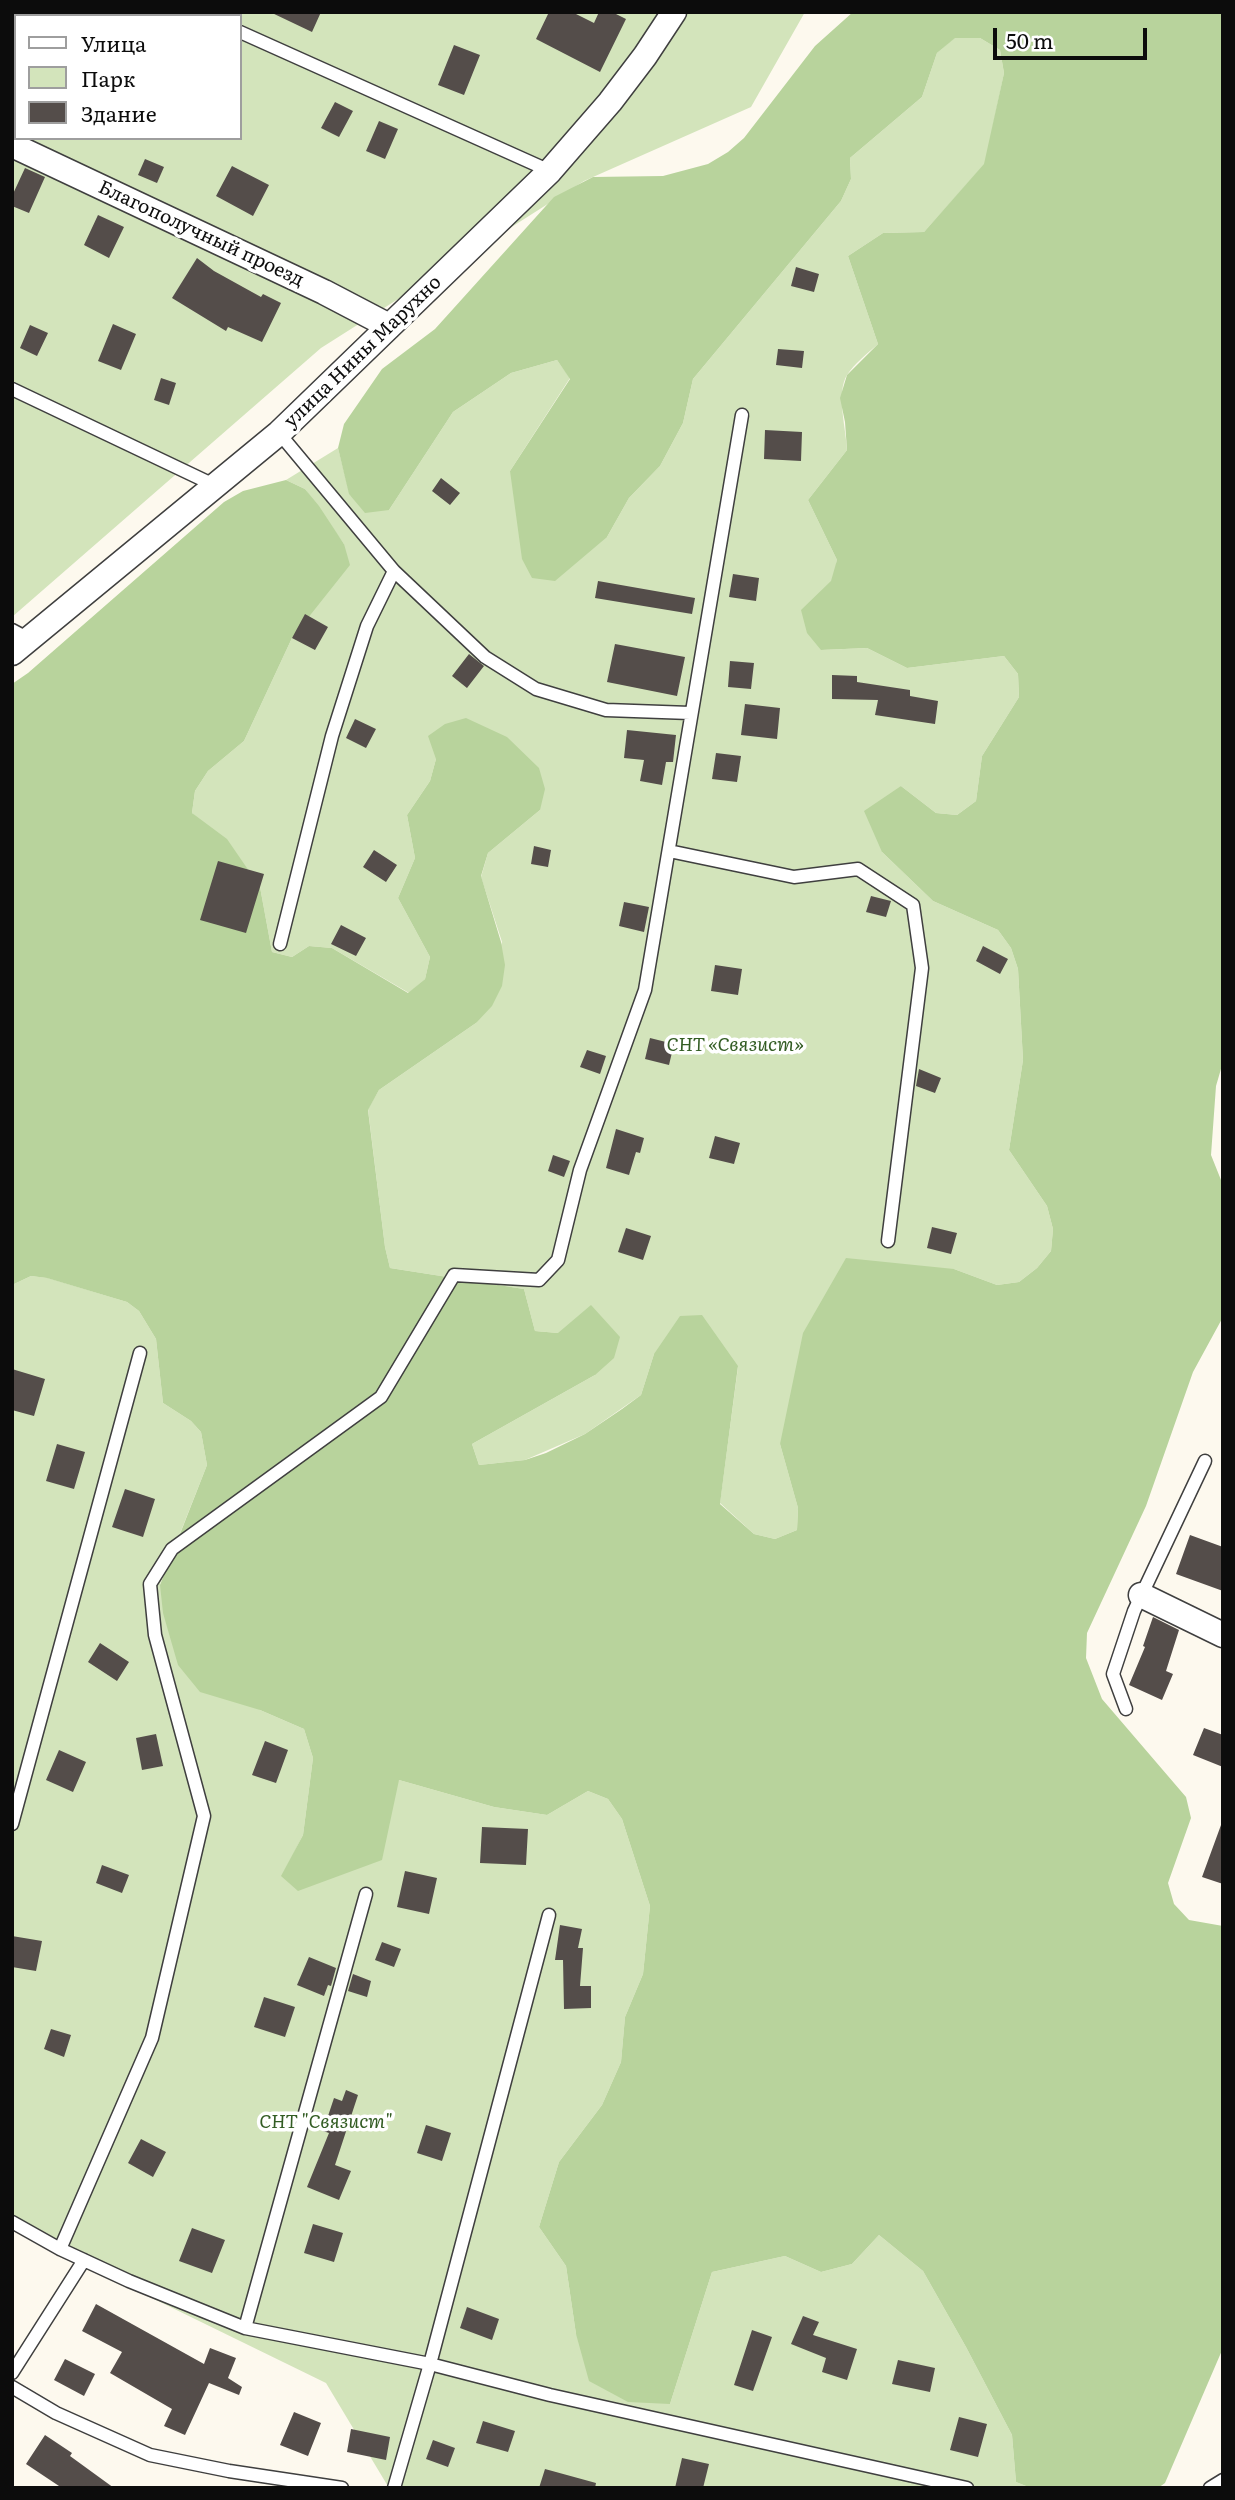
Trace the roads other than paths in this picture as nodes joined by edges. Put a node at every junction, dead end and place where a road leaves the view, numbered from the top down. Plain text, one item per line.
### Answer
1 (674, 12) edge
2 (242, 34) edge
3 (12, 145) edge
4 (550, 171) junction
5 (389, 326) junction
6 (12, 389) edge
7 (742, 415) dead end
8 (279, 433) junction
9 (216, 486) junction
10 (394, 571) junction
11 (18, 641) edge
12 (690, 713) junction
13 (669, 850) junction
14 (281, 944) dead end
15 (888, 1241) dead end
16 (140, 1353) dead end
17 (1205, 1461) dead end
18 (1141, 1595) junction
19 (1223, 1635) edge
20 (1126, 1709) dead end
21 (12, 1824) edge
22 (366, 1894) dead end
23 (550, 1915) dead end
24 (12, 2222) edge
25 (60, 2249) junction
26 (84, 2260) junction
27 (245, 2328) junction
28 (430, 2364) junction
29 (12, 2372) edge
30 (12, 2388) edge
31 (1223, 2480) edge
32 (342, 2488) edge
33 (394, 2488) edge
34 (967, 2488) edge
35 (1210, 2488) edge

1 - 4 street, улица Нины Марухно
2 - 4 lane
3 - 5 street, Благополучный проезд
4 - 5 street, улица Нины Марухно
5 - 8 street, улица Нины Марухно
6 - 9 lane
7 - 12 lane
8 - 9 street, улица Нины Марухно
8 - 10 lane
9 - 11 street, улица Нины Марухно
10 - 12 lane
10 - 14 lane
12 - 13 lane
13 - 15 lane
13 - 25 lane
16 - 21 lane
17 - 18 lane
18 - 19 street
18 - 20 lane
22 - 27 lane
23 - 28 lane
24 - 25 lane
25 - 26 lane
26 - 27 lane
26 - 29 lane
27 - 28 lane
28 - 33 lane
28 - 34 lane
30 - 32 lane
31 - 35 lane

